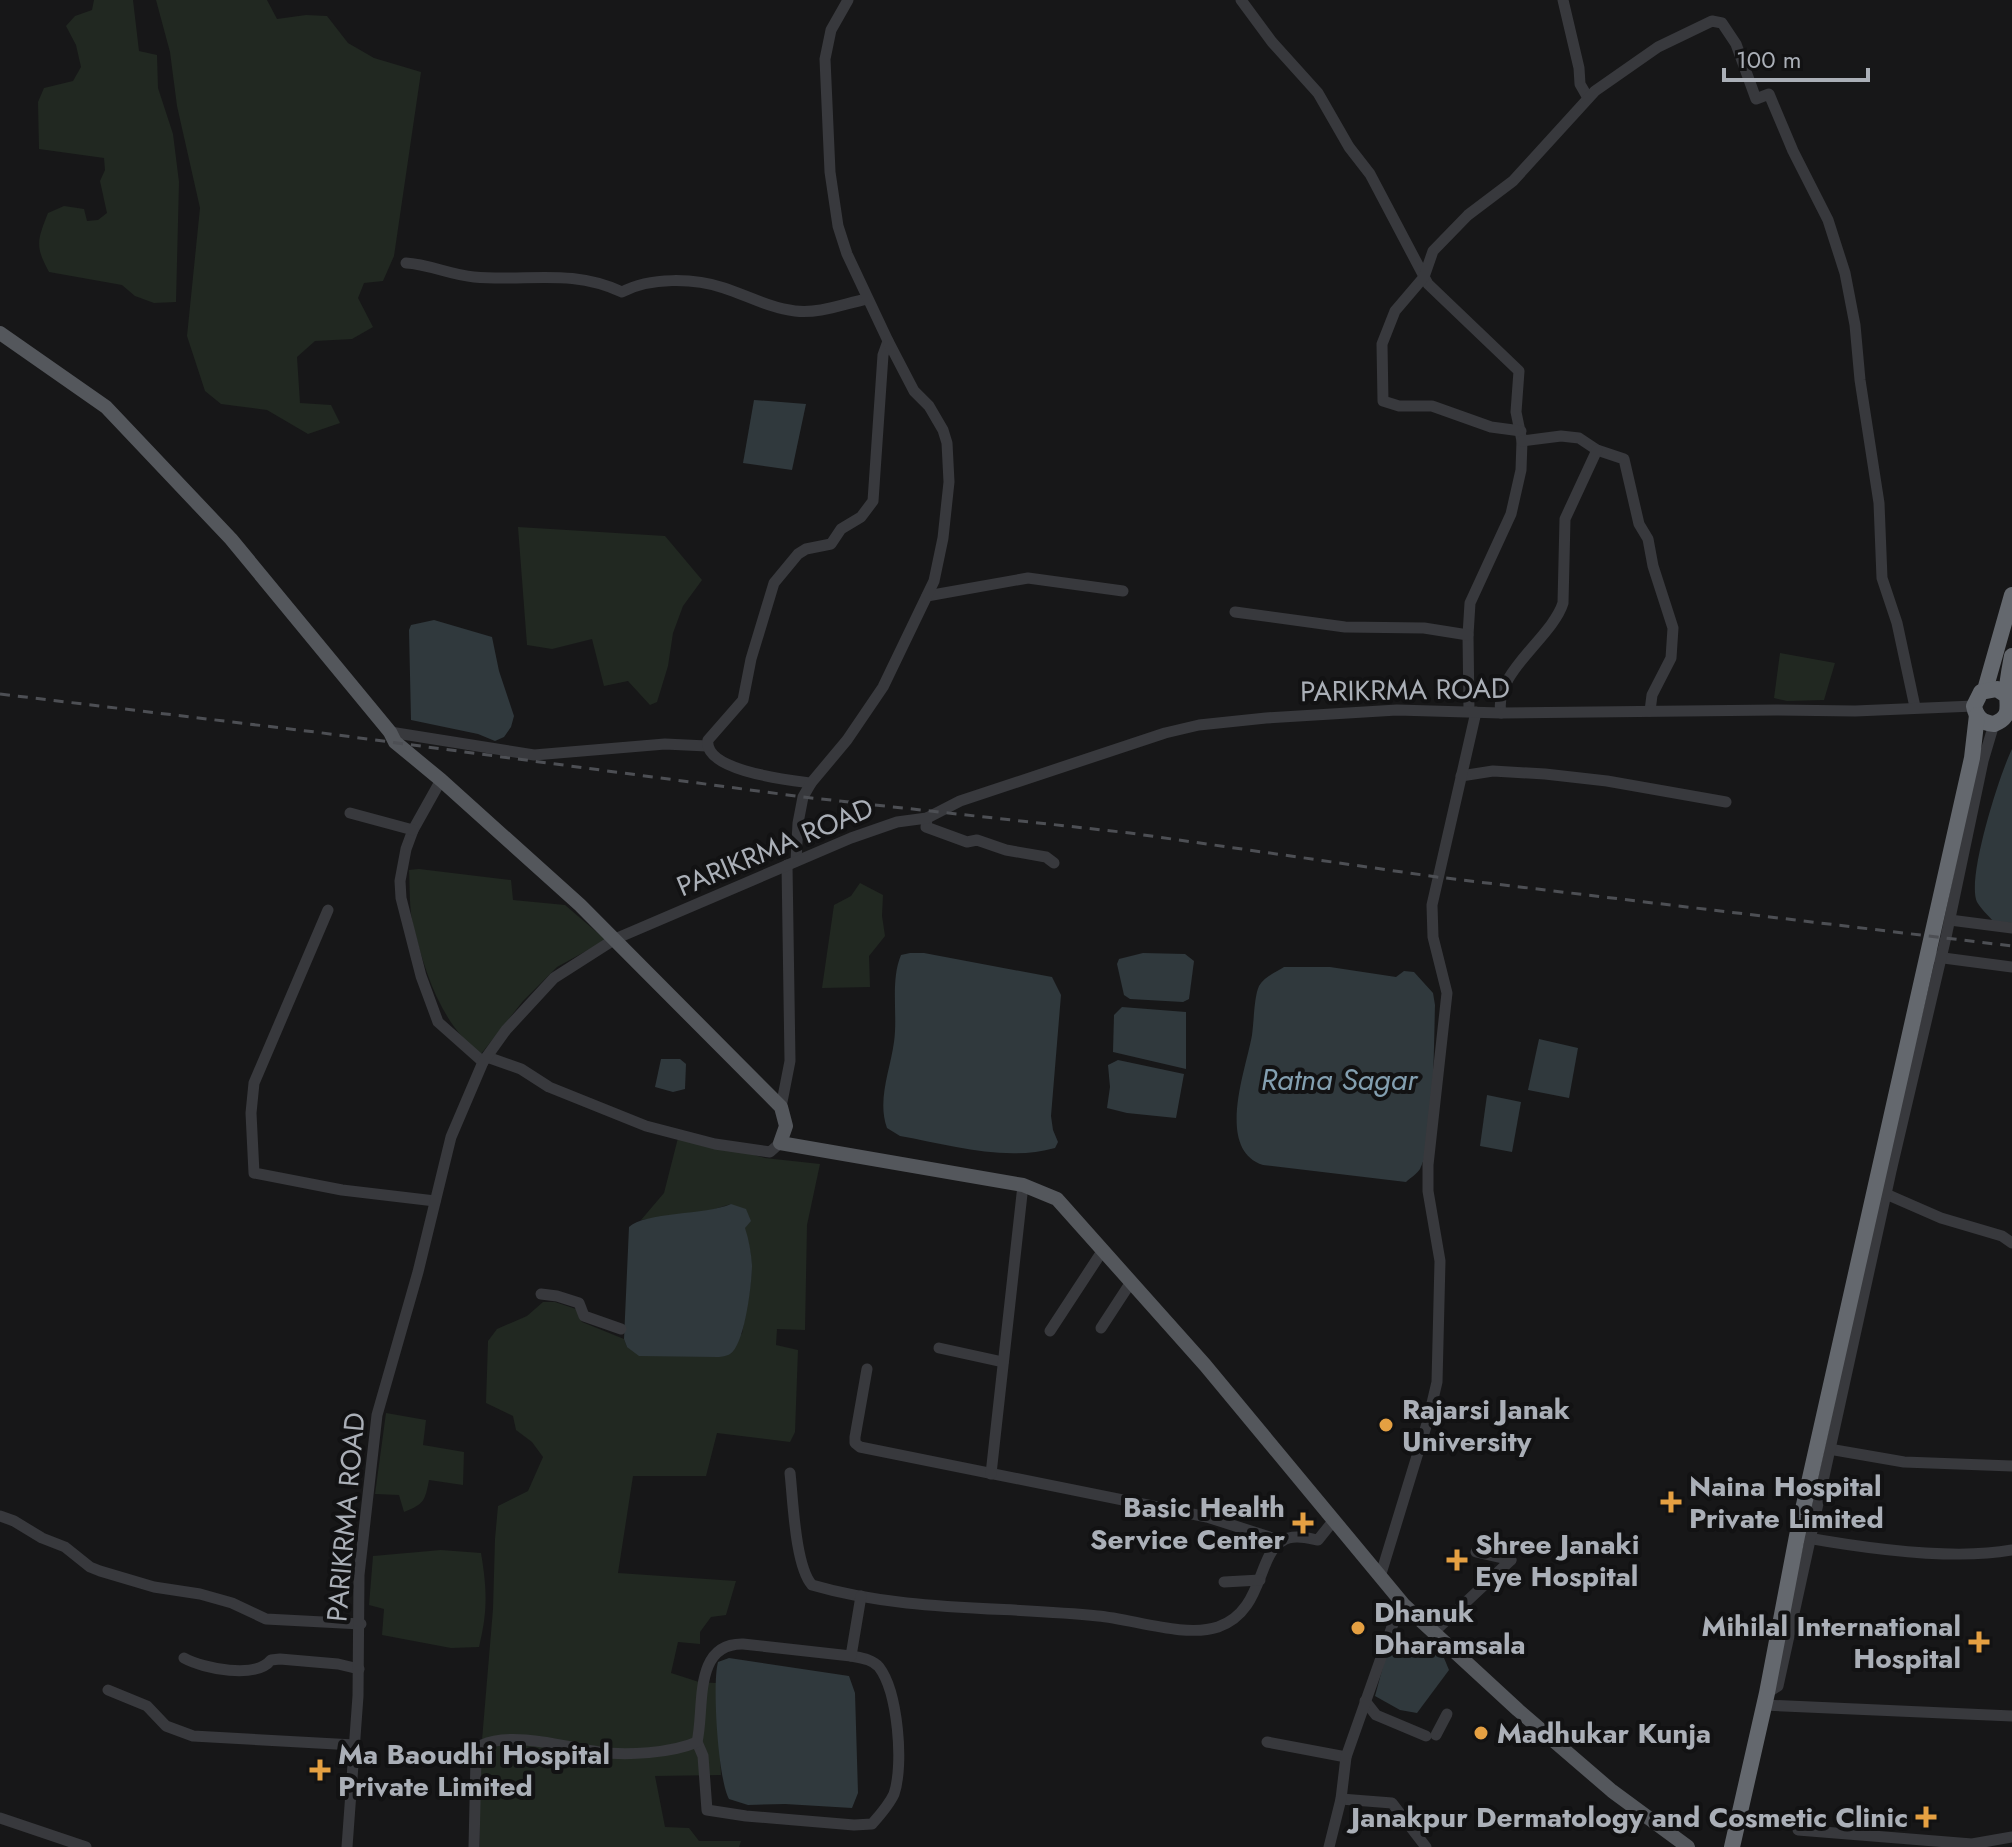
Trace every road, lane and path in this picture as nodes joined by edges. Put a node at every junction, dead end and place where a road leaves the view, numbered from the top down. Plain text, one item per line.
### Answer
1 (1241, 0) edge
2 (1563, 0) edge
3 (844, 2) edge
4 (1588, 98) junction
5 (406, 263) dead end
6 (1424, 277) junction
7 (867, 299) junction
8 (0, 333) edge
9 (888, 341) junction
10 (1522, 436) junction
11 (1597, 450) junction
12 (1123, 591) dead end
13 (2012, 595) edge
14 (927, 596) junction
15 (1235, 612) dead end
16 (1468, 635) junction
17 (2012, 656) edge
18 (1985, 690) junction
19 (2010, 704) edge
20 (1915, 707) junction
21 (1472, 711) junction
22 (1650, 711) junction
23 (1975, 711) junction
24 (1501, 713) junction
25 (1994, 724) junction
26 (390, 732) junction
27 (707, 746) junction
28 (1461, 776) junction
29 (441, 780) junction
30 (811, 783) junction
31 (1726, 802) dead end
32 (350, 813) dead end
33 (927, 818) junction
34 (413, 830) junction
35 (791, 863) junction
36 (1054, 863) dead end
37 (328, 910) dead end
38 (1950, 920) junction
39 (2012, 928) edge
40 (615, 939) junction
41 (1934, 957) junction
42 (2012, 967) edge
43 (485, 1059) junction
44 (781, 1107) junction
45 (780, 1143) junction
46 (1023, 1185) junction
47 (1886, 1194) junction
48 (435, 1201) junction
49 (2012, 1243) edge
50 (1103, 1250) junction
51 (1131, 1282) junction
52 (541, 1294) dead end
53 (1101, 1328) dead end
54 (621, 1329) dead end
55 (1050, 1331) dead end
56 (939, 1348) dead end
57 (1003, 1362) junction
58 (867, 1369) dead end
59 (1829, 1449) junction
60 (2012, 1466) edge
61 (790, 1473) dead end
62 (991, 1474) junction
63 (0, 1516) edge
64 (1334, 1520) junction
65 (1803, 1537) junction
66 (1282, 1541) junction
67 (2012, 1550) edge
68 (1476, 1552) dead end
69 (1380, 1577) junction
70 (1260, 1580) junction
71 (1224, 1582) dead end
72 (861, 1596) junction
73 (1404, 1605) junction
74 (361, 1624) junction
75 (1435, 1631) junction
76 (851, 1656) junction
77 (184, 1658) dead end
78 (359, 1669) junction
79 (108, 1690) dead end
80 (1766, 1699) junction
81 (1365, 1701) junction
82 (1447, 1714) dead end
83 (2012, 1716) edge
84 (697, 1742) junction
85 (1267, 1742) dead end
86 (354, 1745) junction
87 (1346, 1757) junction
88 (1341, 1799) junction
89 (0, 1818) edge
90 (1798, 1830) dead end
91 (2012, 1837) edge
92 (86, 1847) edge
93 (347, 1847) edge
94 (474, 1847) edge
95 (1329, 1847) edge
96 (1426, 1847) edge
97 (1688, 1847) edge
98 (1732, 1847) edge

1 - 6 street
2 - 4 street
3 - 7 street
4 - 6 street
4 - 20 street
5 - 7 street
6 - 10 street
6 - 10 street
7 - 9 street
8 - 26 main road
9 - 14 street
9 - 27 street
10 - 11 street
10 - 16 street
11 - 22 street
11 - 24 street
12 - 14 street
13 - 18 highway
14 - 30 street
15 - 16 street
16 - 21 street
17 - 19 highway
18 - 19 highway
18 - 23 highway
19 - 25 highway
20 - 22 street, PARIKRMA ROAD
20 - 23 street, PARIKRMA ROAD
21 - 24 street, PARIKRMA ROAD
21 - 28 street
21 - 33 street, PARIKRMA ROAD
22 - 24 street, PARIKRMA ROAD
23 - 25 highway
23 - 41 highway
25 - 38 street
26 - 27 street
26 - 29 main road
27 - 30 street
28 - 31 street
28 - 69 street
29 - 34 street
29 - 40 main road
30 - 35 street
32 - 34 street
33 - 35 street, PARIKRMA ROAD
33 - 36 street
34 - 43 street
35 - 40 street, PARIKRMA ROAD
35 - 44 street
37 - 48 street
38 - 39 street
38 - 41 street
40 - 43 street, PARIKRMA ROAD
40 - 44 main road
41 - 42 street
41 - 47 street
41 - 65 highway
43 - 45 street
43 - 48 street, PARIKRMA ROAD
44 - 45 main road
45 - 46 main road
46 - 50 main road
46 - 57 street
47 - 49 street
47 - 59 street
48 - 74 street, PARIKRMA ROAD
50 - 51 main road
50 - 55 street
51 - 53 street
51 - 64 main road
52 - 54 street
56 - 57 street
57 - 62 street
58 - 62 street
59 - 60 street
59 - 65 street
61 - 72 street
62 - 66 street
63 - 74 street
64 - 66 street
64 - 69 main road
65 - 67 street
65 - 80 highway
66 - 70 street
68 - 75 street
69 - 73 main road
70 - 71 street
70 - 72 street
72 - 76 street
73 - 75 main road
73 - 81 street
74 - 78 street, PARIKRMA ROAD
75 - 97 main road
76 - 84 street
76 - 84 street
77 - 78 street
78 - 86 street, PARIKRMA ROAD
79 - 86 street
80 - 83 street
80 - 98 highway
81 - 82 street
81 - 87 street
84 - 94 street
85 - 87 street
86 - 93 street, PARIKRMA ROAD
87 - 88 street
88 - 95 street
88 - 96 street
89 - 92 street
90 - 91 street

